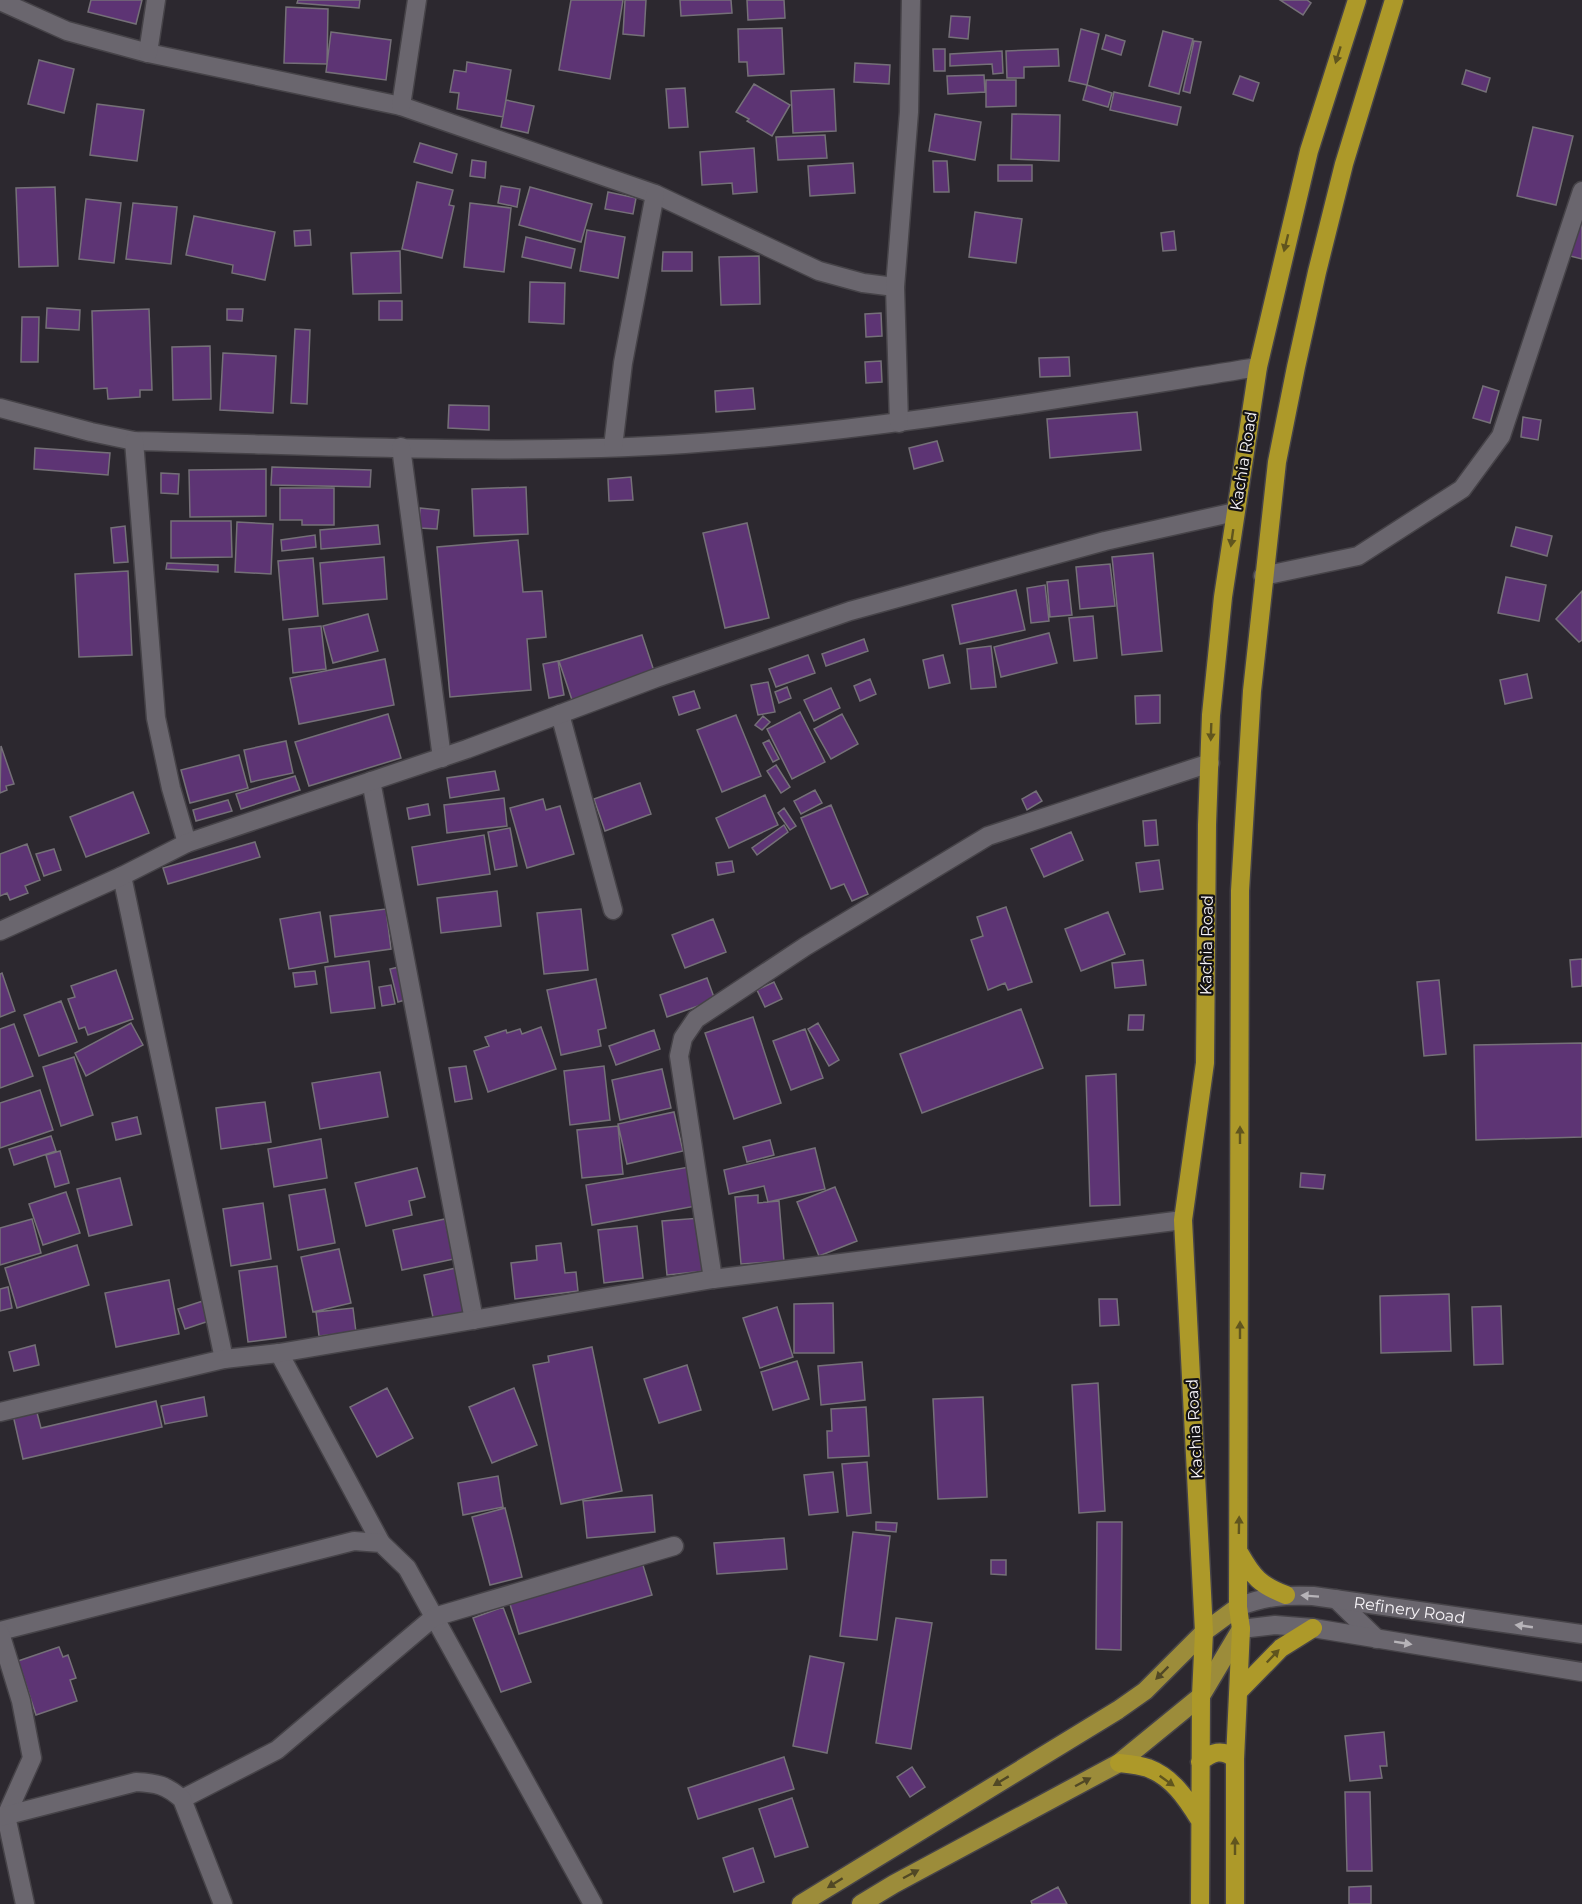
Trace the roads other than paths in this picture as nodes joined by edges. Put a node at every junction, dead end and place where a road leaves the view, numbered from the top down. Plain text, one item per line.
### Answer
1 (156, 0) edge
2 (417, 0) edge
3 (911, 0) edge
4 (1357, 0) edge
5 (1394, 0) edge
6 (0, 1) edge
7 (148, 53) junction
8 (401, 106) junction
9 (1582, 191) edge
10 (656, 194) junction
11 (895, 287) junction
12 (1258, 367) junction
13 (0, 408) edge
14 (899, 423) junction
15 (134, 441) junction
16 (401, 447) junction
17 (613, 447) junction
18 (1235, 512) junction
19 (1263, 576) junction
20 (560, 714) junction
21 (442, 758) junction
22 (1210, 764) junction
23 (371, 781) junction
24 (188, 843) junction
25 (122, 876) junction
26 (613, 910) dead end
27 (0, 931) edge
28 (1183, 1220) junction
29 (713, 1279) junction
30 (474, 1320) junction
31 (279, 1353) junction
32 (224, 1359) junction
33 (0, 1412) edge
34 (381, 1543) junction
35 (674, 1546) dead end
36 (1239, 1553) junction
37 (1286, 1595) junction
38 (1336, 1599) junction
39 (1238, 1607) junction
40 (434, 1617) junction
41 (1313, 1628) junction
42 (1241, 1629) junction
43 (0, 1632) edge
44 (1204, 1632) junction
45 (1582, 1634) edge
46 (1377, 1639) junction
47 (1582, 1672) edge
48 (1239, 1691) junction
49 (1201, 1696) junction
50 (1235, 1759) junction
51 (1200, 1762) junction
52 (1119, 1763) junction
53 (182, 1799) junction
54 (3, 1816) edge
55 (1200, 1821) junction
56 (25, 1904) edge
57 (223, 1904) edge
58 (593, 1904) edge
59 (801, 1904) edge
60 (861, 1904) edge
61 (1200, 1904) edge
62 (1235, 1904) edge

1 - 7 street
2 - 8 street
3 - 11 street
4 -> 12 highway, Kachia Road
5 - 19 highway, Kachia Road
6 - 7 street
7 - 8 street
8 - 10 street
9 - 19 street
10 - 11 street
10 - 17 street
11 - 14 street
12 - 14 street
12 - 18 highway, Kachia Road
13 - 15 street
14 - 17 street
15 - 16 street
15 - 24 street
16 - 17 street
16 - 21 street
18 - 20 street
18 -> 22 highway, Kachia Road
36 -> 19 highway, Kachia Road
20 - 21 street
20 - 26 street
21 - 23 street
22 - 28 highway, Kachia Road
22 - 29 street
23 - 24 street
23 - 30 street
24 - 25 street
25 - 27 street
25 - 32 street
28 - 29 street
28 - 44 highway, Kachia Road
29 - 30 street
30 - 31 street
31 - 32 street
31 - 34 street
32 - 33 street
34 - 40 street
34 - 43 street
35 - 40 street
36 - 37 highway
36 - 39 highway, Kachia Road
38 -> 37 street, Refinery Road
37 - 39 street, Refinery Road
45 -> 38 street, Refinery Road
38 - 46 street
39 - 42 highway, Kachia Road
39 - 44 main road
40 - 53 street
40 - 58 street
41 - 42 street, Refinery Road
41 - 46 street, Refinery Road
48 -> 41 highway
42 - 48 highway, Kachia Road
42 - 49 main road
43 - 54 street
44 - 49 highway, Kachia Road
44 -> 59 main road
46 -> 47 street, Refinery Road
48 - 50 highway, Kachia Road
49 - 51 highway, Kachia Road
49 - 52 main road
50 - 51 highway
62 -> 50 highway, Kachia Road
51 - 55 highway, Kachia Road
52 -> 55 highway
60 -> 52 main road
53 - 54 street
53 - 57 street
54 - 56 street
55 - 61 highway, Kachia Road

